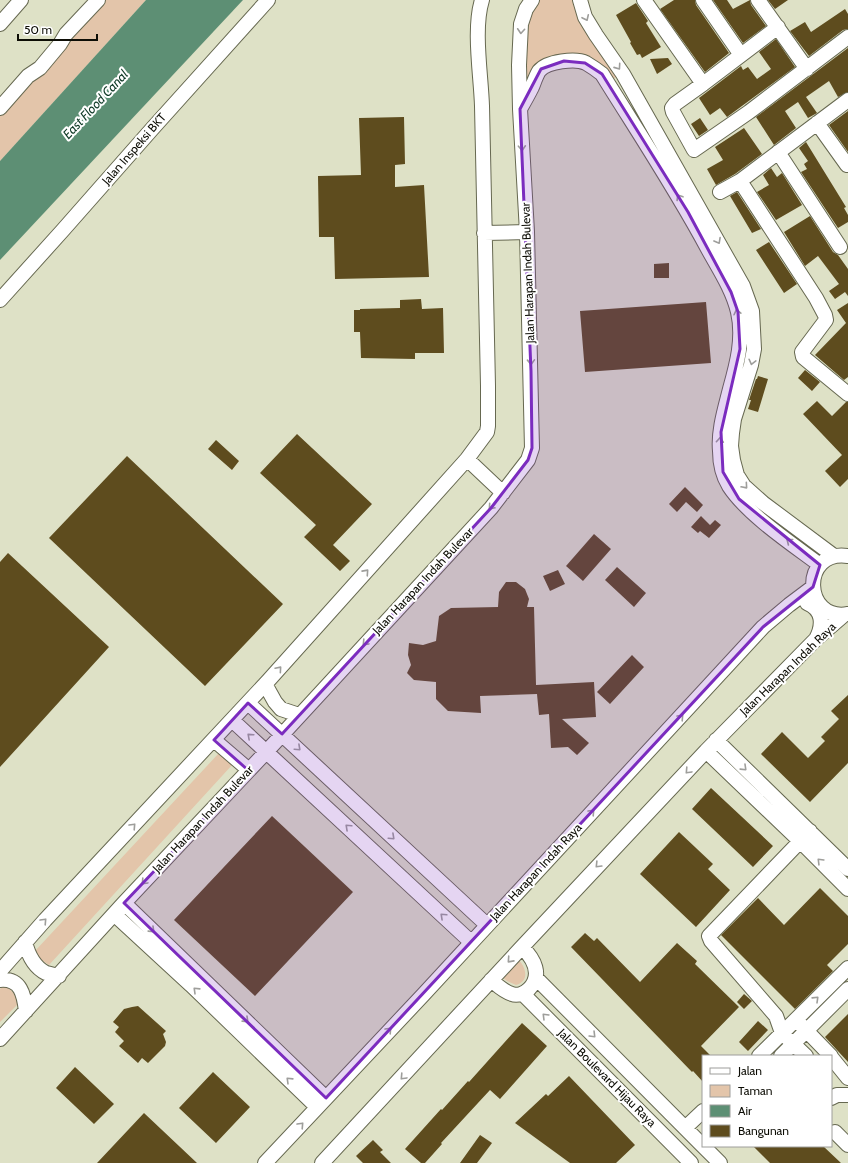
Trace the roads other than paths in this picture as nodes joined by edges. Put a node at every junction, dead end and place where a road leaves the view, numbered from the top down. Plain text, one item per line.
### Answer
1 (21, 0) edge
2 (98, 0) edge
3 (268, 0) edge
4 (482, 0) edge
5 (532, 0) edge
6 (580, 0) edge
7 (644, 0) edge
8 (703, 0) edge
9 (758, 0) edge
10 (0, 24) edge
11 (778, 27) junction
12 (848, 37) edge
13 (740, 55) junction
14 (807, 69) junction
15 (703, 84) junction
16 (848, 100) edge
17 (0, 108) edge
18 (520, 109) junction
19 (817, 123) junction
20 (778, 152) junction
21 (847, 165) dead end
22 (740, 181) junction
23 (720, 192) dead end
24 (489, 232) junction
25 (525, 232) junction
26 (840, 247) dead end
27 (0, 300) edge
28 (848, 394) edge
29 (471, 463) junction
30 (503, 493) junction
31 (834, 556) junction
32 (848, 556) edge
33 (820, 565) junction
34 (812, 587) junction
35 (789, 605) junction
36 (846, 614) edge
37 (816, 639) junction
38 (265, 684) junction
39 (248, 703) junction
40 (299, 715) junction
41 (232, 720) junction
42 (282, 734) junction
43 (214, 740) junction
44 (716, 740) junction
45 (267, 751) junction
46 (706, 751) junction
47 (249, 770) junction
48 (806, 837) junction
49 (848, 869) edge
50 (848, 889) edge
51 (124, 903) junction
52 (114, 914) junction
53 (487, 925) junction
54 (25, 942) junction
55 (471, 942) junction
56 (522, 947) junction
57 (848, 968) edge
58 (0, 971) edge
59 (59, 976) junction
60 (536, 978) junction
61 (0, 980) edge
62 (491, 980) junction
63 (848, 989) edge
64 (524, 994) junction
65 (26, 1011) junction
66 (776, 1016) junction
67 (796, 1019) junction
68 (807, 1029) junction
69 (782, 1033) junction
70 (0, 1039) edge
71 (793, 1043) junction
72 (760, 1055) edge
73 (781, 1055) edge
74 (805, 1055) edge
75 (830, 1055) edge
76 (832, 1057) edge
77 (848, 1078) edge
78 (322, 1103) junction
79 (702, 1112) edge
80 (682, 1125) junction
81 (838, 1131) edge
82 (664, 1136) junction
83 (702, 1142) edge
84 (848, 1145) edge
85 (706, 1147) edge
86 (265, 1163) edge
87 (322, 1163) edge
88 (691, 1163) edge
89 (720, 1163) edge

1 - 10 street
2 - 17 street
3 - 27 street, Jalan Inspeksi BKT
4 - 24 street
5 -> 18 street, Jalan Harapan Indah Bulevar
6 -> 31 street
7 - 15 street
8 - 13 street
9 - 11 street
11 - 13 street
11 - 14 street
12 - 14 street
13 - 15 street
14 - 15 street
16 - 19 street
18 -> 25 street, Jalan Harapan Indah Bulevar
33 -> 18 street
19 - 20 street
19 - 21 street
20 - 22 street
20 - 26 street
22 - 23 street
22 - 28 street
24 - 25 street
24 - 29 street
25 -> 30 street, Jalan Harapan Indah Bulevar
29 - 30 street
38 -> 29 street
30 -> 40 street, Jalan Harapan Indah Bulevar
31 - 32 street
31 - 33 street
33 - 34 street
34 - 35 street, Jalan Harapan Indah Raya
34 - 36 street
35 - 37 street
53 -> 35 street, Jalan Harapan Indah Raya
36 - 37 street, Jalan Harapan Indah Raya
37 - 44 street, Jalan Harapan Indah Raya
38 - 39 street
38 - 40 street
39 - 41 street
39 - 42 street
40 - 42 street, Jalan Harapan Indah Bulevar
41 - 43 street
45 -> 41 street
42 - 45 street, Jalan Harapan Indah Bulevar
42 -> 53 street
43 - 47 street
54 -> 43 street
44 - 46 street, Jalan Harapan Indah Raya
44 -> 48 street
45 - 47 street, Jalan Harapan Indah Bulevar
55 -> 45 street
46 - 48 street
46 -> 56 street, Jalan Harapan Indah Raya
47 -> 51 street, Jalan Harapan Indah Bulevar
48 - 49 street
50 -> 48 street
48 - 66 street
51 - 52 street, Jalan Harapan Indah Bulevar
51 -> 78 street
52 - 59 street, Jalan Harapan Indah Bulevar
78 -> 52 street
53 - 55 street, Jalan Harapan Indah Raya
54 - 58 street
54 - 59 street
78 -> 55 street, Jalan Harapan Indah Raya
56 - 60 street
56 -> 62 street, Jalan Harapan Indah Raya
67 -> 57 street
59 - 65 street, Jalan Harapan Indah Bulevar
60 - 64 street
60 -> 80 street, Jalan Boulevard Hijau Raya
61 - 65 street
62 - 64 street
62 -> 87 street, Jalan Harapan Indah Raya
63 - 68 street
82 -> 64 street, Jalan Boulevard Hijau Raya
65 - 70 street, Jalan Harapan Indah Bulevar
66 - 67 street
66 - 69 street
67 - 68 street
67 - 69 street
68 - 71 street
68 - 75 street
69 - 71 street
69 - 72 street
71 - 73 street
71 - 74 street
76 - 77 street
86 -> 78 street, Jalan Harapan Indah Raya
79 - 80 street
80 - 82 street
80 - 83 street, Jalan Boulevard Hijau Raya
81 - 84 street
82 - 88 street, Jalan Boulevard Hijau Raya
85 - 89 street, Jalan Boulevard Hijau Raya

